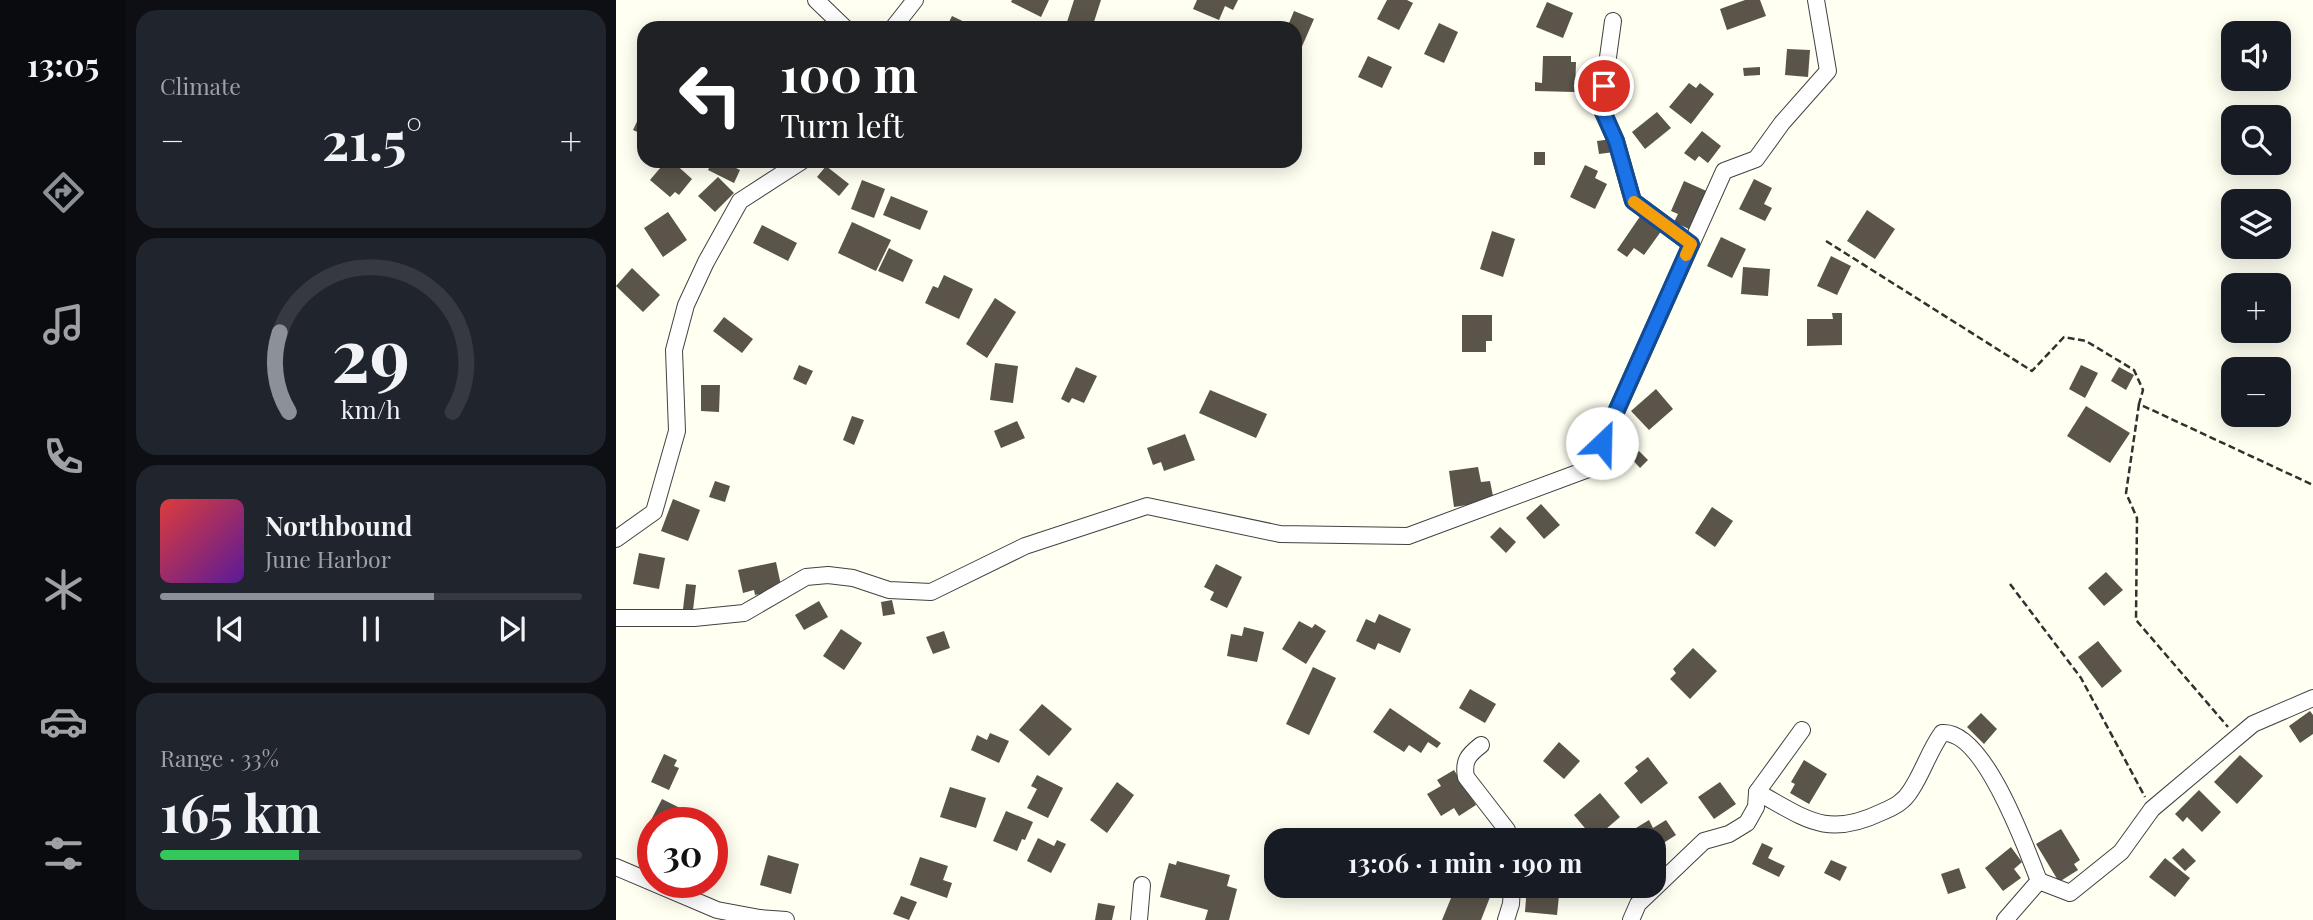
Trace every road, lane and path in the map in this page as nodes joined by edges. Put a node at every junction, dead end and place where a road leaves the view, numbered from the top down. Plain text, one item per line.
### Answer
1 (816, 0) edge
2 (915, 0) edge
3 (1816, 0) edge
4 (838, 21) edge
5 (898, 21) edge
6 (1613, 21) dead end
7 (791, 168) edge
8 (1826, 241) dead end
9 (1691, 244) junction
10 (2139, 404) junction
11 (2313, 485) edge
12 (616, 539) edge
13 (2010, 584) dead end
14 (616, 618) edge
15 (2313, 698) edge
16 (1802, 730) dead end
17 (2237, 738) junction
18 (1481, 746) dead end
19 (1757, 792) junction
20 (2152, 809) junction
21 (1505, 828) edge
22 (616, 867) edge
23 (2039, 881) junction
24 (1142, 885) dead end
25 (1511, 898) edge
26 (786, 920) edge
27 (1139, 920) edge
28 (1506, 920) edge
29 (1631, 920) edge
30 (2005, 920) edge

1 - 4 street
2 - 5 street
3 - 9 street
6 - 9 street
7 - 12 street
8 - 10 path
9 - 14 street
10 - 11 path
10 - 17 path
13 - 20 path
15 - 17 street
16 - 19 street
17 - 20 street
18 - 21 street
19 - 23 street
19 - 29 street
20 - 23 street
22 - 26 street
23 - 30 street
24 - 27 street
25 - 28 street

